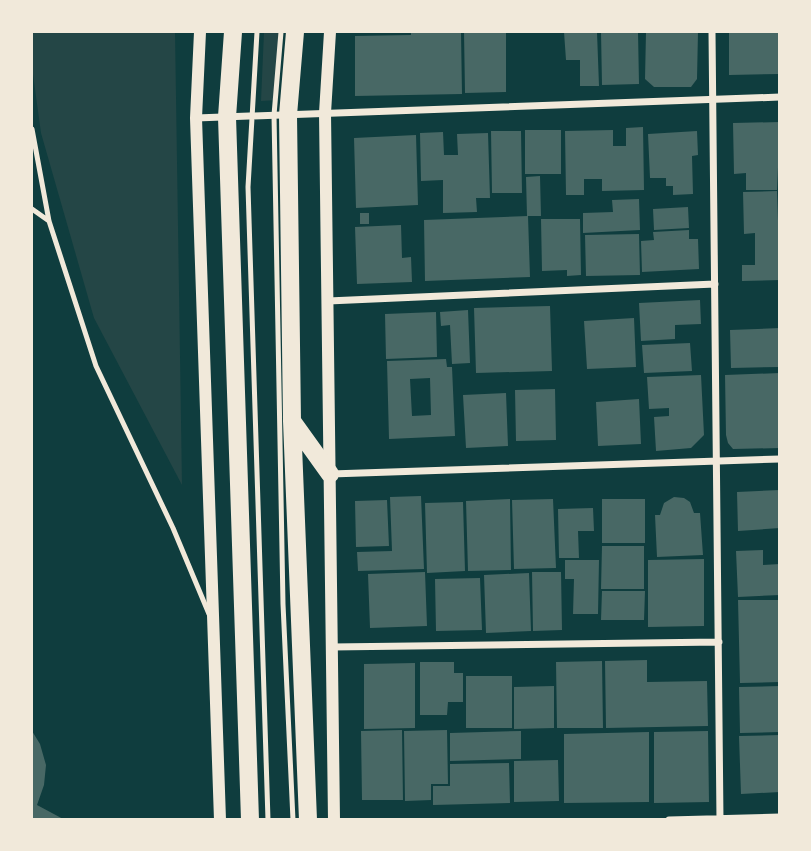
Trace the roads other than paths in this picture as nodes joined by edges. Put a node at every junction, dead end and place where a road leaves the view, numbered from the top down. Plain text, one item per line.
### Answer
1 (200, 32) edge
2 (233, 32) edge
3 (257, 32) edge
4 (281, 32) edge
5 (295, 32) edge
6 (330, 32) edge
7 (712, 32) edge
8 (779, 97) edge
9 (713, 99) junction
10 (325, 113) junction
11 (281, 115) junction
12 (252, 116) junction
13 (227, 117) junction
14 (196, 118) junction
15 (32, 129) edge
16 (32, 209) edge
17 (49, 221) junction
18 (715, 284) junction
19 (328, 301) junction
20 (292, 421) junction
21 (779, 459) edge
22 (717, 461) junction
23 (330, 474) junction
24 (213, 624) junction
25 (719, 642) junction
26 (332, 647) junction
27 (779, 817) edge
28 (720, 819) edge
29 (220, 820) edge
30 (250, 820) edge
31 (268, 820) edge
32 (293, 820) edge
33 (308, 820) edge
34 (334, 820) edge
35 (669, 820) edge

1 - 14 street
2 - 13 main road
3 - 12 lane
4 - 11 lane
5 - 11 main road
6 - 10 street
7 - 9 street
8 - 9 street
9 - 10 street
9 - 18 street
10 - 11 street
10 - 19 street
11 - 12 street
11 - 20 main road
11 - 32 lane
12 - 13 street
12 - 31 lane
13 - 14 street
13 - 30 main road
14 - 24 street
15 - 17 lane
16 - 17 lane
17 - 24 lane
18 - 19 street
18 - 22 street
19 - 23 street
20 - 23 main road
20 - 33 main road
21 - 22 street
22 - 23 street
22 - 25 street
23 - 26 street
24 - 29 street
25 - 26 street
25 - 28 street
26 - 34 street
27 - 28 street
28 - 35 street

